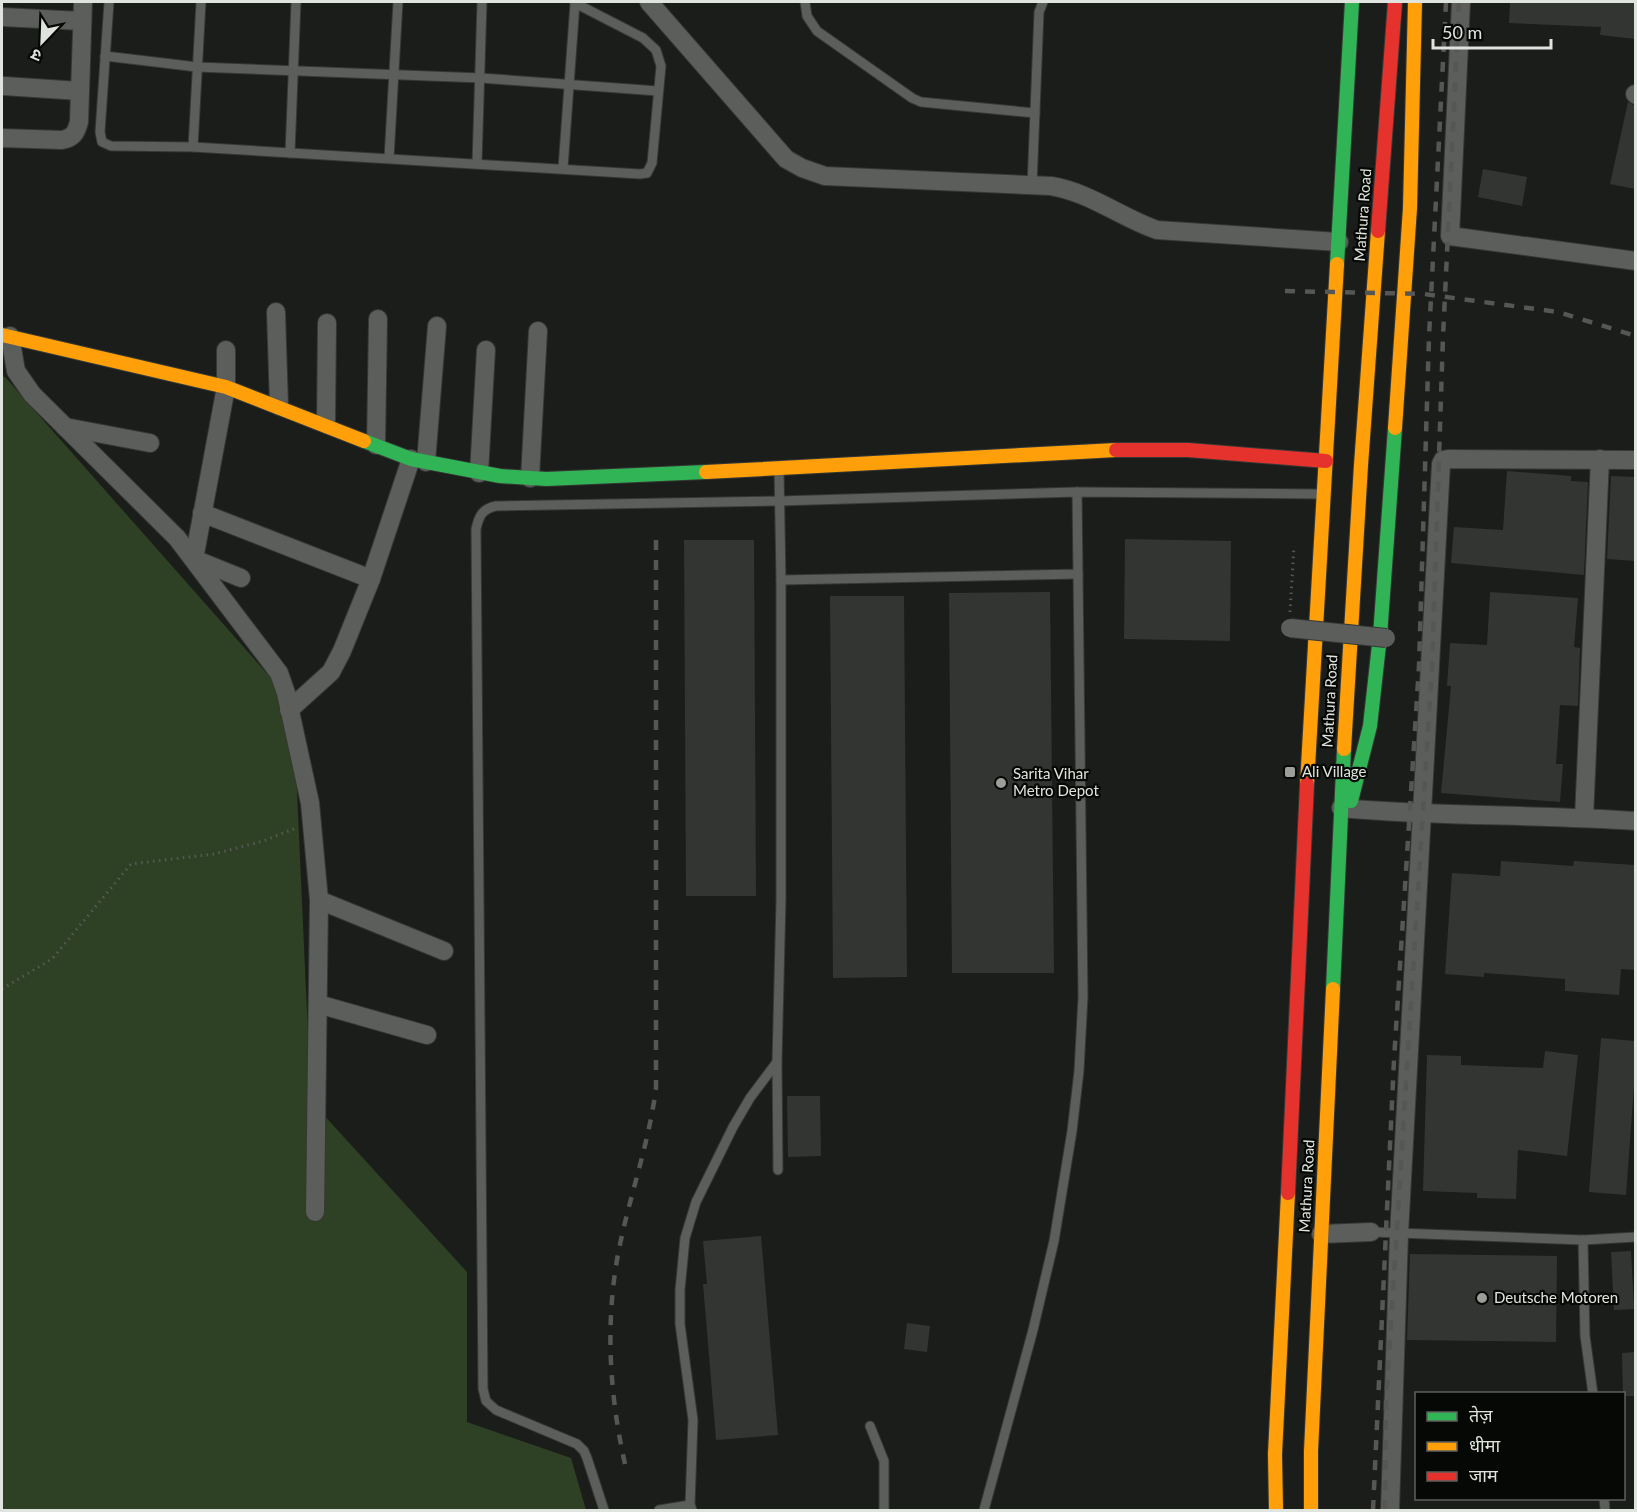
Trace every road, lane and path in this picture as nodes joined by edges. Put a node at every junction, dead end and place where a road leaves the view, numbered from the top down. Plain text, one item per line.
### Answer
1 (83, 2) edge
2 (109, 2) edge
3 (201, 2) edge
4 (296, 2) edge
5 (398, 2) edge
6 (482, 2) edge
7 (576, 2) edge
8 (649, 2) edge
9 (805, 2) edge
10 (1043, 2) edge
11 (1352, 2) edge
12 (1395, 2) edge
13 (1415, 2) edge
14 (1461, 2) edge
15 (2, 17) edge
16 (82, 21) junction
17 (105, 56) junction
18 (197, 67) junction
19 (294, 70) junction
20 (393, 75) junction
21 (481, 78) junction
22 (569, 85) junction
23 (4, 86) dead end
24 (80, 91) junction
25 (658, 91) junction
26 (1035, 113) junction
27 (2, 138) edge
28 (193, 147) junction
29 (290, 153) junction
30 (389, 158) junction
31 (477, 163) junction
32 (563, 168) junction
33 (1032, 185) junction
34 (1339, 242) junction
35 (1635, 261) edge
36 (276, 312) dead end
37 (378, 320) dead end
38 (327, 323) dead end
39 (437, 326) dead end
40 (538, 331) dead end
41 (6, 335) edge
42 (226, 350) dead end
43 (486, 350) dead end
44 (226, 387) junction
45 (279, 406) junction
46 (326, 424) junction
47 (65, 428) junction
48 (150, 444) dead end
49 (376, 444) junction
50 (1600, 459) junction
51 (419, 460) junction
52 (1635, 460) edge
53 (1326, 461) junction
54 (779, 469) junction
55 (479, 473) junction
56 (530, 478) junction
57 (1077, 492) junction
58 (1325, 494) junction
59 (780, 501) junction
60 (202, 513) junction
61 (1294, 546) dead end
62 (194, 559) junction
63 (1078, 574) junction
64 (241, 578) dead end
65 (371, 579) junction
66 (781, 580) junction
67 (1290, 628) joint
68 (1386, 638) dead end
69 (289, 710) junction
70 (1345, 808) junction
71 (1421, 813) junction
72 (1584, 818) junction
73 (1635, 821) edge
74 (312, 822) junction
75 (319, 900) junction
76 (444, 951) dead end
77 (2, 988) edge
78 (318, 1004) junction
79 (427, 1035) dead end
80 (777, 1062) junction
81 (778, 1170) dead end
82 (315, 1212) dead end
83 (1371, 1232) joint
84 (1321, 1234) junction
85 (1399, 1234) junction
86 (1635, 1237) edge
87 (1583, 1240) junction
88 (1593, 1392) edge
89 (870, 1426) dead end
90 (691, 1508) edge
91 (604, 1510) edge
92 (659, 1510) edge
93 (884, 1510) edge
94 (984, 1510) edge
95 (1276, 1510) edge
96 (1311, 1510) edge
97 (1390, 1510) edge

1 - 16 street
2 - 17 lane
3 - 18 lane
4 - 19 lane
5 - 20 lane
6 - 21 lane
7 - 22 lane
7 - 25 lane
8 - 33 street
9 - 26 lane
10 - 26 lane
11 - 34 main road, Mathura Road
12 - 70 main road, Mathura Road
13 - 70 main road
14 - 35 street
15 - 16 street
16 - 24 street
17 - 18 lane
17 - 28 lane
18 - 19 lane
18 - 28 lane
19 - 20 lane
19 - 29 lane
20 - 21 lane
20 - 30 lane
21 - 22 lane
21 - 31 lane
22 - 25 lane
22 - 32 lane
23 - 24 street
24 - 27 street
25 - 32 lane
26 - 33 lane
28 - 29 lane
29 - 30 lane
30 - 31 lane
31 - 32 lane
33 - 34 street
34 - 53 main road, Mathura Road
36 - 45 street
37 - 49 street
38 - 46 street
39 - 51 street
40 - 56 street
41 - 44 main road
41 - 47 street
42 - 44 street
43 - 55 street
44 - 45 main road
44 - 60 street
45 - 46 main road
46 - 49 main road
47 - 48 street
47 - 62 street
49 - 51 main road
50 - 52 street
50 - 71 street
50 - 72 street
51 - 55 main road
51 - 65 street
53 - 54 main road
53 - 58 main road, Mathura Road
54 - 56 main road
54 - 59 lane
55 - 56 main road
57 - 58 lane
57 - 59 lane
57 - 63 lane
58 - 95 main road, Mathura Road
59 - 66 lane
59 - 91 lane
60 - 62 street
60 - 65 street
61 - 67 path
62 - 64 street
62 - 69 street
63 - 66 lane
63 - 94 lane
65 - 69 street
66 - 80 lane
67 - 68 street, bridge
69 - 74 street
70 - 71 street
70 - 84 main road, Mathura Road
71 - 72 street
71 - 85 street
72 - 73 street
74 - 75 street
74 - 77 path
75 - 76 street
75 - 78 street
78 - 79 street
78 - 82 street
80 - 81 lane
80 - 90 lane
83 - 84 street
83 - 85 lane
84 - 96 main road, Mathura Road
85 - 87 lane
85 - 97 street
86 - 87 lane
87 - 88 lane
89 - 93 lane
90 - 92 lane

